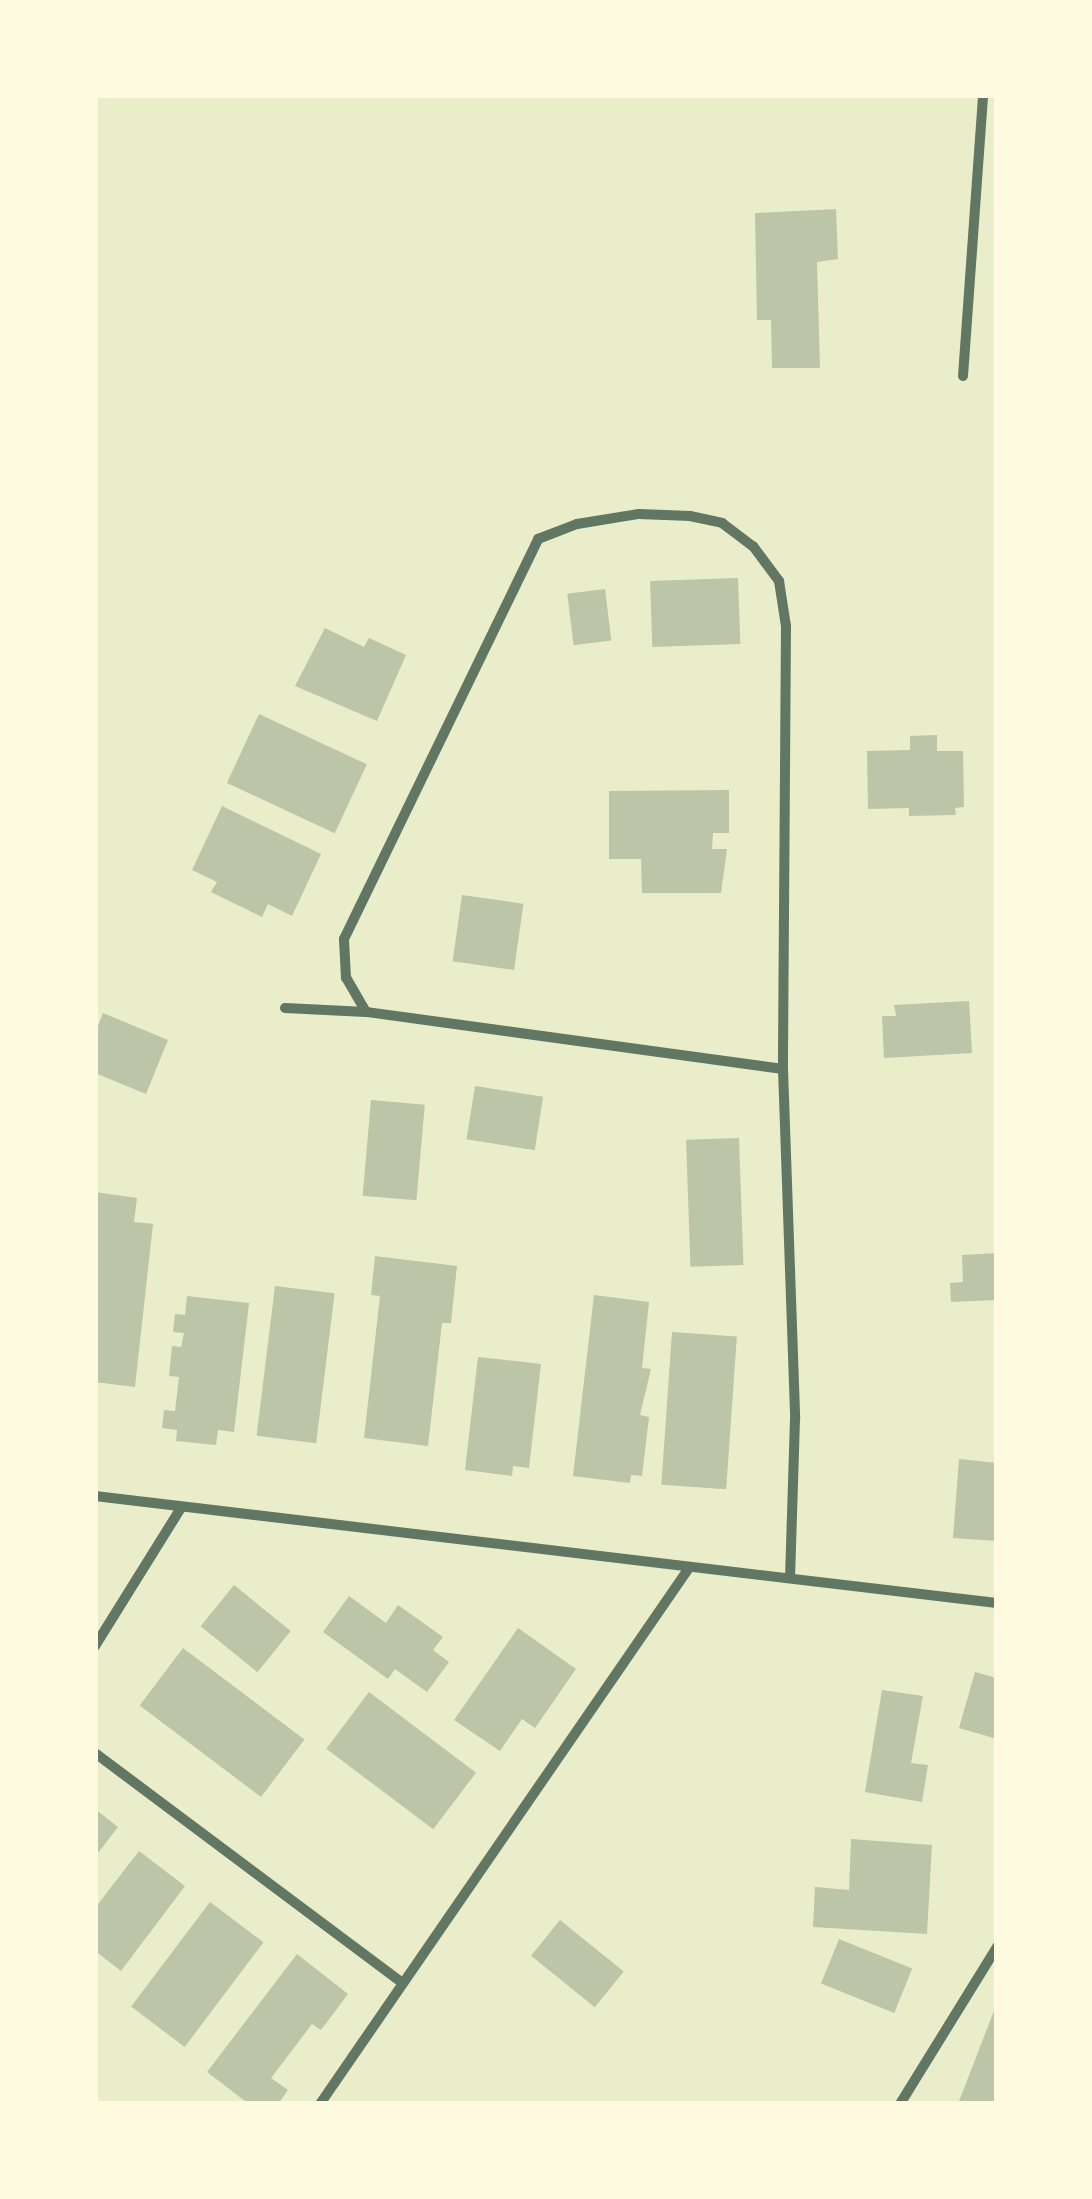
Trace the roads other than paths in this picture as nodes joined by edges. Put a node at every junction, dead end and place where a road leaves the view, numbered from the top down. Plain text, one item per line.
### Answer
1 (983, 95) edge
2 (963, 376) dead end
3 (286, 1008) dead end
4 (366, 1012) junction
5 (783, 1068) junction
6 (95, 1496) edge
7 (181, 1508) junction
8 (688, 1568) junction
9 (790, 1575) junction
10 (997, 1603) edge
11 (95, 1646) edge
12 (95, 1753) edge
13 (997, 1947) edge
14 (403, 1983) junction
15 (320, 2104) edge
16 (900, 2104) edge

1 - 2 street
3 - 4 street
4 - 5 street
4 - 5 street
5 - 9 street
6 - 7 street
7 - 8 street
7 - 11 street
8 - 9 street
8 - 14 street
9 - 10 street
12 - 14 street
13 - 16 street
14 - 15 street

